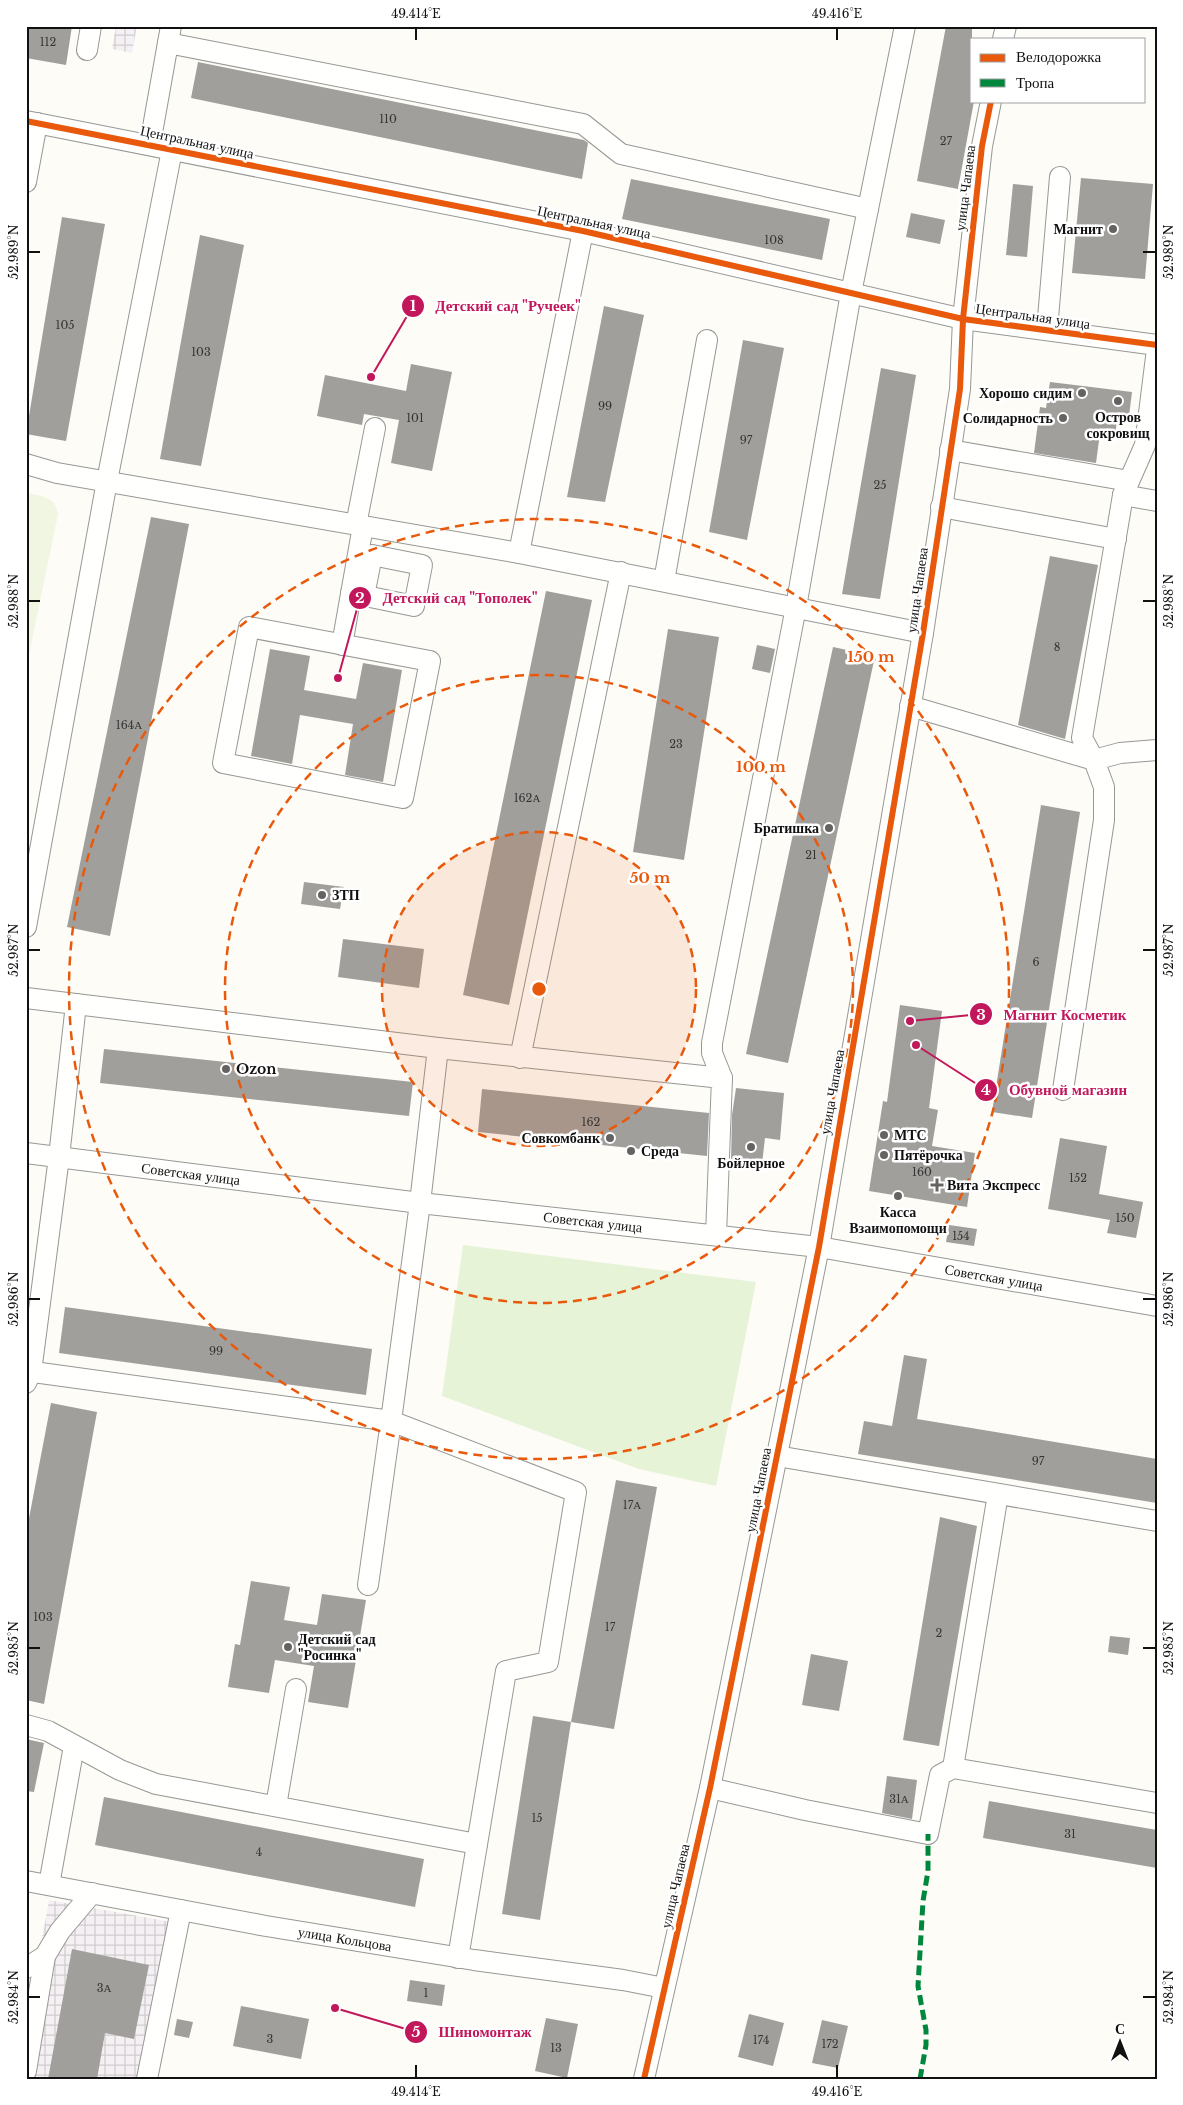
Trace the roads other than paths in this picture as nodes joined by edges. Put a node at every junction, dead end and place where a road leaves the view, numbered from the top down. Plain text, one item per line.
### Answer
1 (91, 26) edge
2 (905, 26) edge
3 (170, 35) edge
4 (87, 50) dead end
5 (991, 102) edge
6 (32, 122) edge
7 (150, 144) junction
8 (172, 150) junction
9 (1060, 177) dead end
10 (26, 182) edge
11 (868, 209) junction
12 (583, 231) junction
13 (851, 293) junction
14 (963, 319) junction
15 (1047, 330) junction
16 (707, 340) dead end
17 (1157, 345) edge
18 (1157, 349) edge
19 (375, 428) dead end
20 (950, 450) junction
21 (26, 464) edge
22 (107, 481) junction
23 (1126, 488) junction
24 (1157, 501) edge
25 (942, 506) junction
26 (360, 526) junction
27 (1116, 539) junction
28 (519, 553) junction
29 (621, 572) junction
30 (664, 580) junction
31 (796, 607) junction
32 (923, 633) junction
33 (342, 645) junction
34 (910, 706) junction
35 (1157, 750) edge
36 (1094, 760) junction
37 (26, 927) edge
38 (26, 998) edge
39 (76, 1004) junction
40 (438, 1048) junction
41 (520, 1058) junction
42 (722, 1078) junction
43 (1063, 1090) dead end
44 (26, 1152) edge
45 (59, 1157) junction
46 (420, 1203) junction
47 (716, 1235) junction
48 (819, 1247) junction
49 (1157, 1306) edge
50 (28, 1375) edge
51 (391, 1421) junction
52 (777, 1456) junction
53 (998, 1494) junction
54 (1157, 1521) edge
55 (368, 1586) dead end
56 (296, 1689) dead end
57 (26, 1725) edge
58 (74, 1746) junction
59 (953, 1768) junction
60 (710, 1788) junction
61 (1157, 1803) edge
62 (276, 1806) junction
63 (477, 1844) junction
64 (26, 1881) edge
65 (49, 1884) junction
66 (92, 1893) junction
67 (181, 1910) junction
68 (45, 1956) junction
69 (458, 1958) junction
70 (26, 1968) edge
71 (664, 1988) junction
72 (26, 2070) edge
73 (147, 2079) edge
74 (644, 2079) edge

1 - 4 street
2 - 11 street
3 - 7 street
3 - 11 street
5 - 14 street, улица Чапаева
6 - 7 street, Центральная улица
6 - 10 street
7 - 8 street, Центральная улица
8 - 12 street, Центральная улица
8 - 22 street
9 - 15 street
11 - 13 street
12 - 13 street, Центральная улица
12 - 28 street
13 - 14 street, Центральная улица
13 - 31 street
14 - 15 street, Центральная улица
14 - 20 street, улица Чапаева
15 - 17 street, Центральная улица
16 - 30 street
18 - 23 street
19 - 26 street
20 - 23 street
20 - 25 street, улица Чапаева
21 - 22 street
22 - 26 street
22 - 37 street
23 - 24 street
23 - 27 street
25 - 27 street
25 - 32 street, улица Чапаева
26 - 28 street
26 - 33 street
27 - 36 street
28 - 29 street
29 - 30 street
29 - 41 street
30 - 31 street
31 - 32 street
31 - 42 street
32 - 34 street, улица Чапаева
33 - 33 street
34 - 36 street
34 - 48 street, улица Чапаева
35 - 36 street
36 - 43 street
38 - 39 street
39 - 40 street
39 - 45 street
40 - 41 street
40 - 46 street
41 - 42 street
42 - 47 street
44 - 45 street, Советская улица
45 - 46 street, Советская улица
45 - 50 street
46 - 47 street, Советская улица
46 - 51 street
47 - 48 street, Советская улица
48 - 49 street, Советская улица
48 - 52 street, улица Чапаева
50 - 51 street
51 - 55 street
51 - 63 street
52 - 53 street
52 - 60 street, улица Чапаева
53 - 54 street
53 - 59 street
56 - 62 street
57 - 58 street
58 - 62 street
58 - 65 street
59 - 60 street
59 - 61 street
60 - 71 street, улица Чапаева
62 - 63 street
63 - 69 street
64 - 65 street, улица Кольцова
65 - 66 street, улица Кольцова
66 - 67 street, улица Кольцова
66 - 68 street
67 - 69 street, улица Кольцова
67 - 73 street
68 - 70 street
68 - 72 street
69 - 71 street, улица Кольцова
71 - 74 street, улица Чапаева

